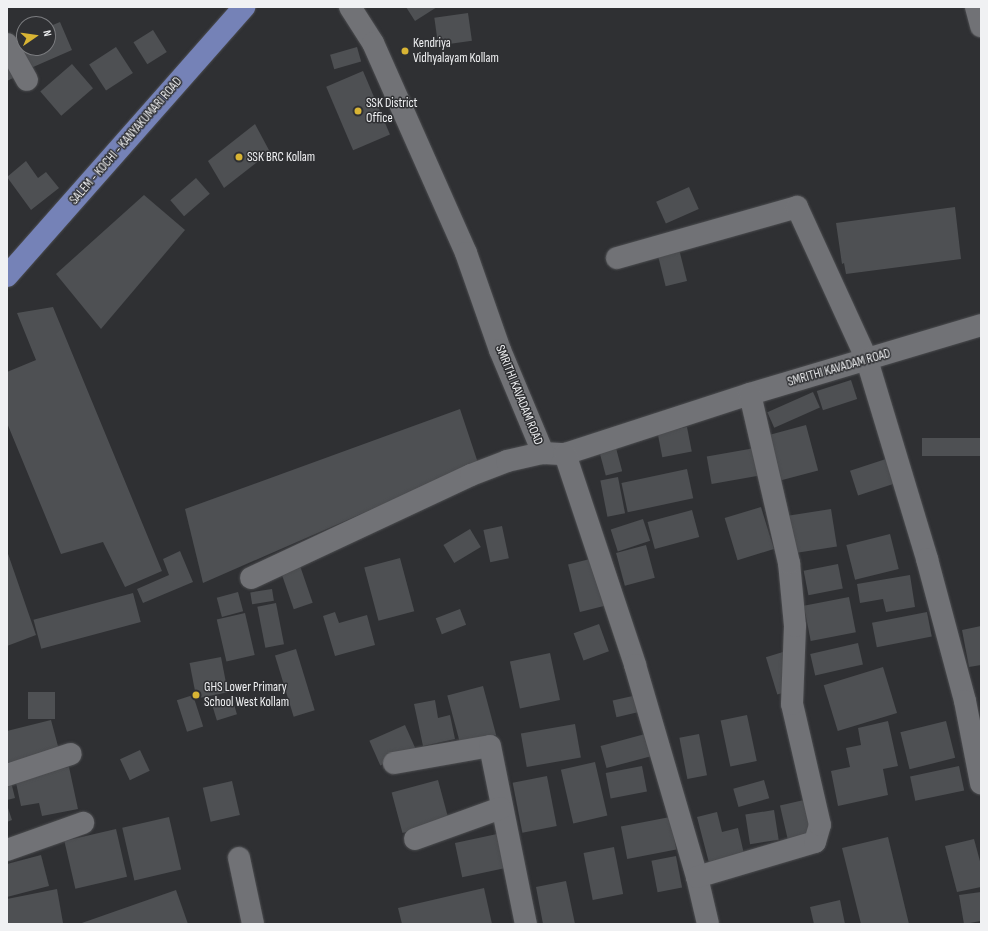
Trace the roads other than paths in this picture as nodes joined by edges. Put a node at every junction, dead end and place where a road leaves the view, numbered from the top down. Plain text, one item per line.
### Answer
1 (244, 7) edge
2 (350, 7) edge
3 (976, 7) edge
4 (981, 26) edge
5 (7, 44) edge
6 (27, 80) dead end
7 (617, 258) dead end
8 (7, 276) edge
9 (981, 325) edge
10 (867, 360) junction
11 (750, 394) junction
12 (543, 453) junction
13 (565, 454) junction
14 (251, 578) dead end
15 (71, 754) dead end
16 (394, 763) dead end
17 (7, 775) edge
18 (981, 783) edge
19 (501, 808) junction
20 (83, 823) dead end
21 (415, 839) dead end
22 (7, 850) edge
23 (239, 858) dead end
24 (697, 877) junction
25 (253, 924) edge
26 (526, 924) edge
27 (708, 924) edge

1 - 8 main road, SALEM - KOCHI - KANYAKUMARI ROAD
2 - 12 street, SMRITHI KAVADAM ROAD
3 - 4 street
5 - 6 street
7 - 10 street
9 - 10 street, SMRITHI KAVADAM ROAD
10 - 11 street, SMRITHI KAVADAM ROAD
10 - 18 street
11 - 13 street, SMRITHI KAVADAM ROAD
11 - 24 street
12 - 13 street, SMRITHI KAVADAM ROAD
12 - 14 street
13 - 24 street
15 - 17 street
16 - 19 street
19 - 21 street
19 - 26 street
20 - 22 street
23 - 25 street
24 - 27 street

